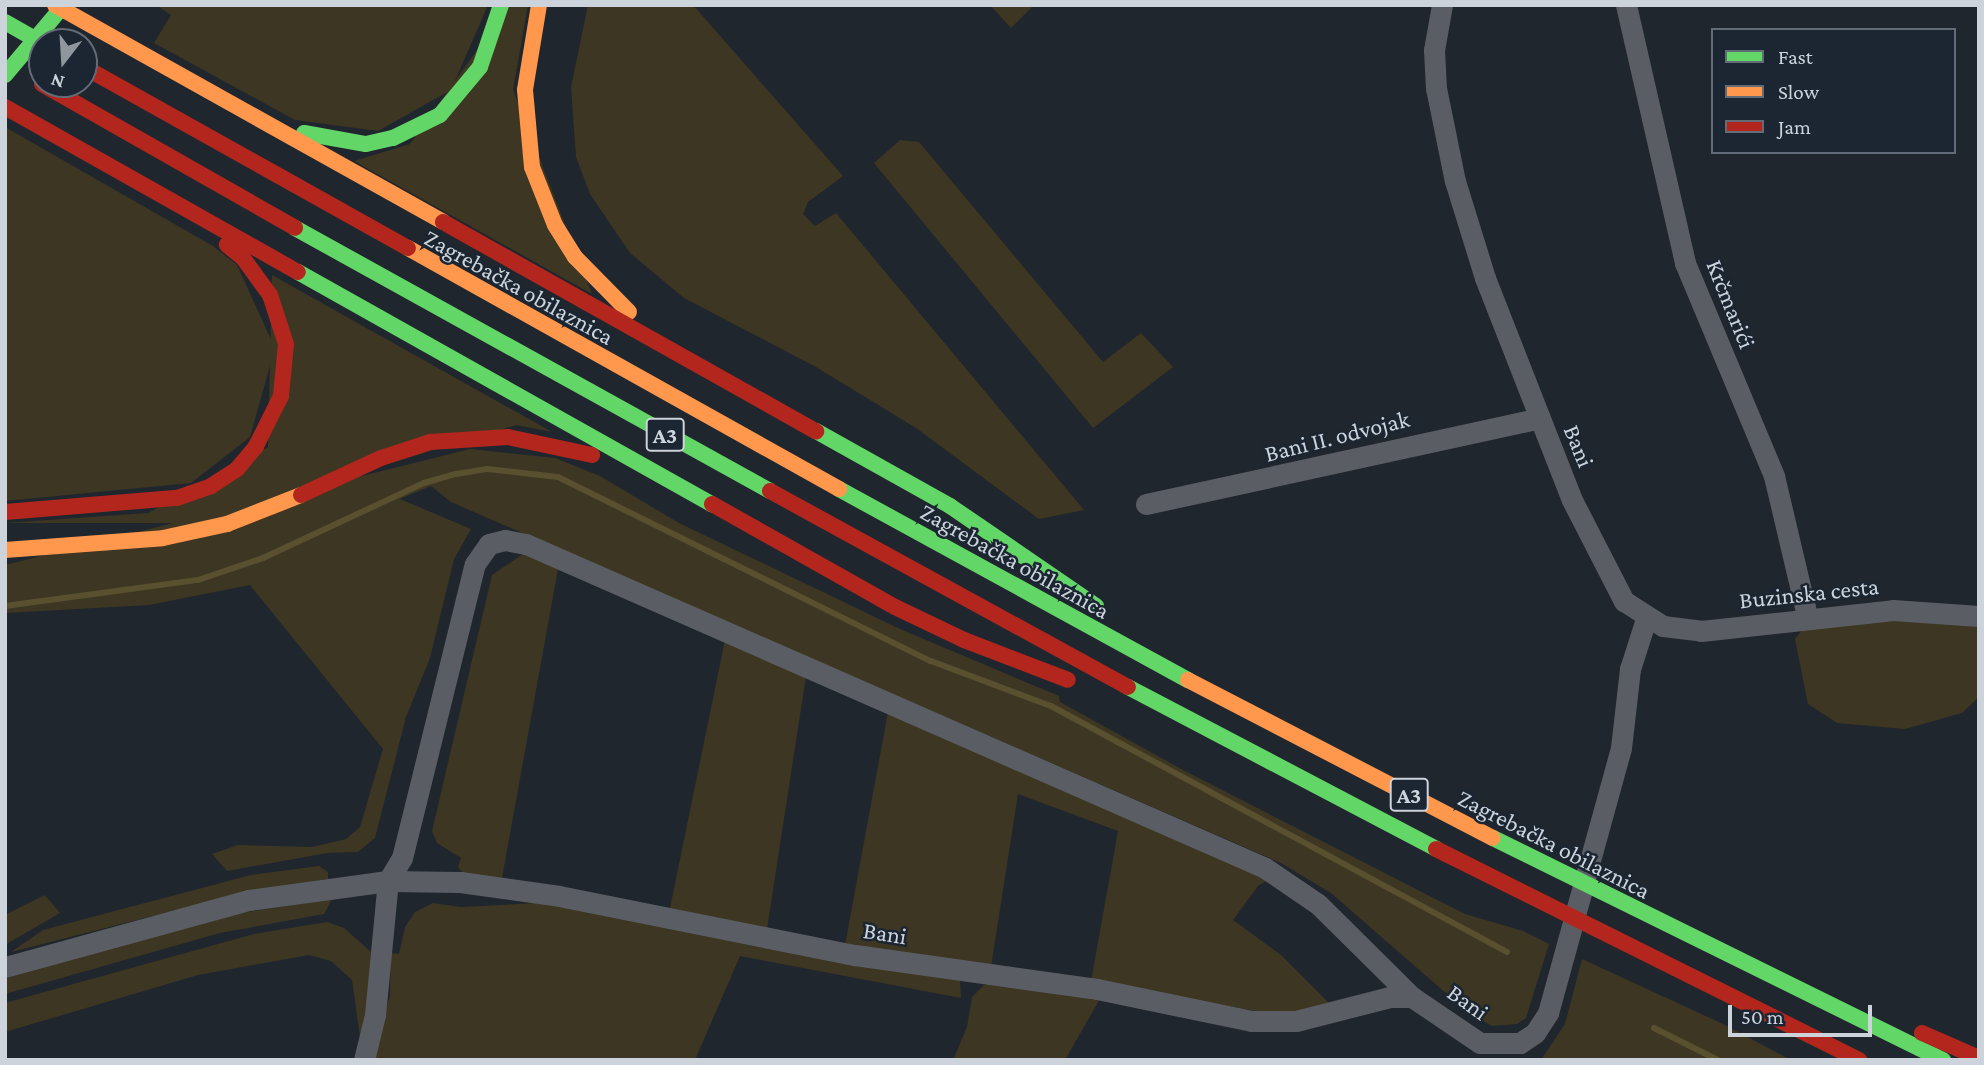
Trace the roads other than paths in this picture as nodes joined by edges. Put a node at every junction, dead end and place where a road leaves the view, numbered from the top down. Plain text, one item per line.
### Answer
1 (55, 5) edge
2 (64, 5) edge
3 (501, 5) edge
4 (539, 5) edge
5 (1442, 5) edge
6 (1626, 5) edge
7 (12, 18) edge
8 (5, 31) edge
9 (28, 31) edge
10 (5, 63) edge
11 (5, 75) edge
12 (98, 75) edge
13 (28, 76) edge
14 (67, 98) edge
15 (5, 107) edge
16 (242, 112) junction
17 (131, 178) junction
18 (781, 413) junction
19 (1540, 418) junction
20 (700, 500) junction
21 (1146, 504) dead end
22 (5, 512) edge
23 (5, 550) edge
24 (1110, 614) dead end
25 (1807, 616) junction
26 (1979, 616) edge
27 (1646, 619) junction
28 (1236, 685) dead end
29 (1088, 690) dead end
30 (1270, 723) junction
31 (1227, 760) dead end
32 (1294, 777) junction
33 (388, 881) junction
34 (5, 967) edge
35 (1703, 985) junction
36 (1795, 990) junction
37 (1412, 998) junction
38 (1751, 1026) dead end
39 (1979, 1058) edge
40 (364, 1060) edge
41 (1859, 1060) edge
42 (1943, 1060) edge

1 - 16 highway
2 - 11 highway
3 - 16 highway
4 - 18 highway
5 - 19 street, Bani
6 - 25 street, Krčmarići
7 - 8 highway
7 - 9 highway
10 - 13 highway, A3
12 - 30 highway, Zagrebačka obilaznica / A3
14 - 32 highway, A3
15 - 17 highway
16 - 18 highway
17 - 20 highway
17 - 22 highway
18 - 24 highway
19 - 21 street, Bani II. odvojak
19 - 27 street, Bani
20 - 23 highway
20 - 29 highway
25 - 26 street, Buzinska cesta
25 - 27 street, Buzinska cesta
27 - 37 street, Bani
28 - 30 highway
30 - 36 highway, Zagrebačka obilaznica / A3
31 - 32 highway
32 - 35 highway, A3
33 - 34 street, Bani
33 - 37 street, Bani
33 - 37 street
33 - 40 street
35 - 38 highway
35 - 41 highway, A3
36 - 39 highway
36 - 42 highway, Zagrebačka obilaznica / A3

